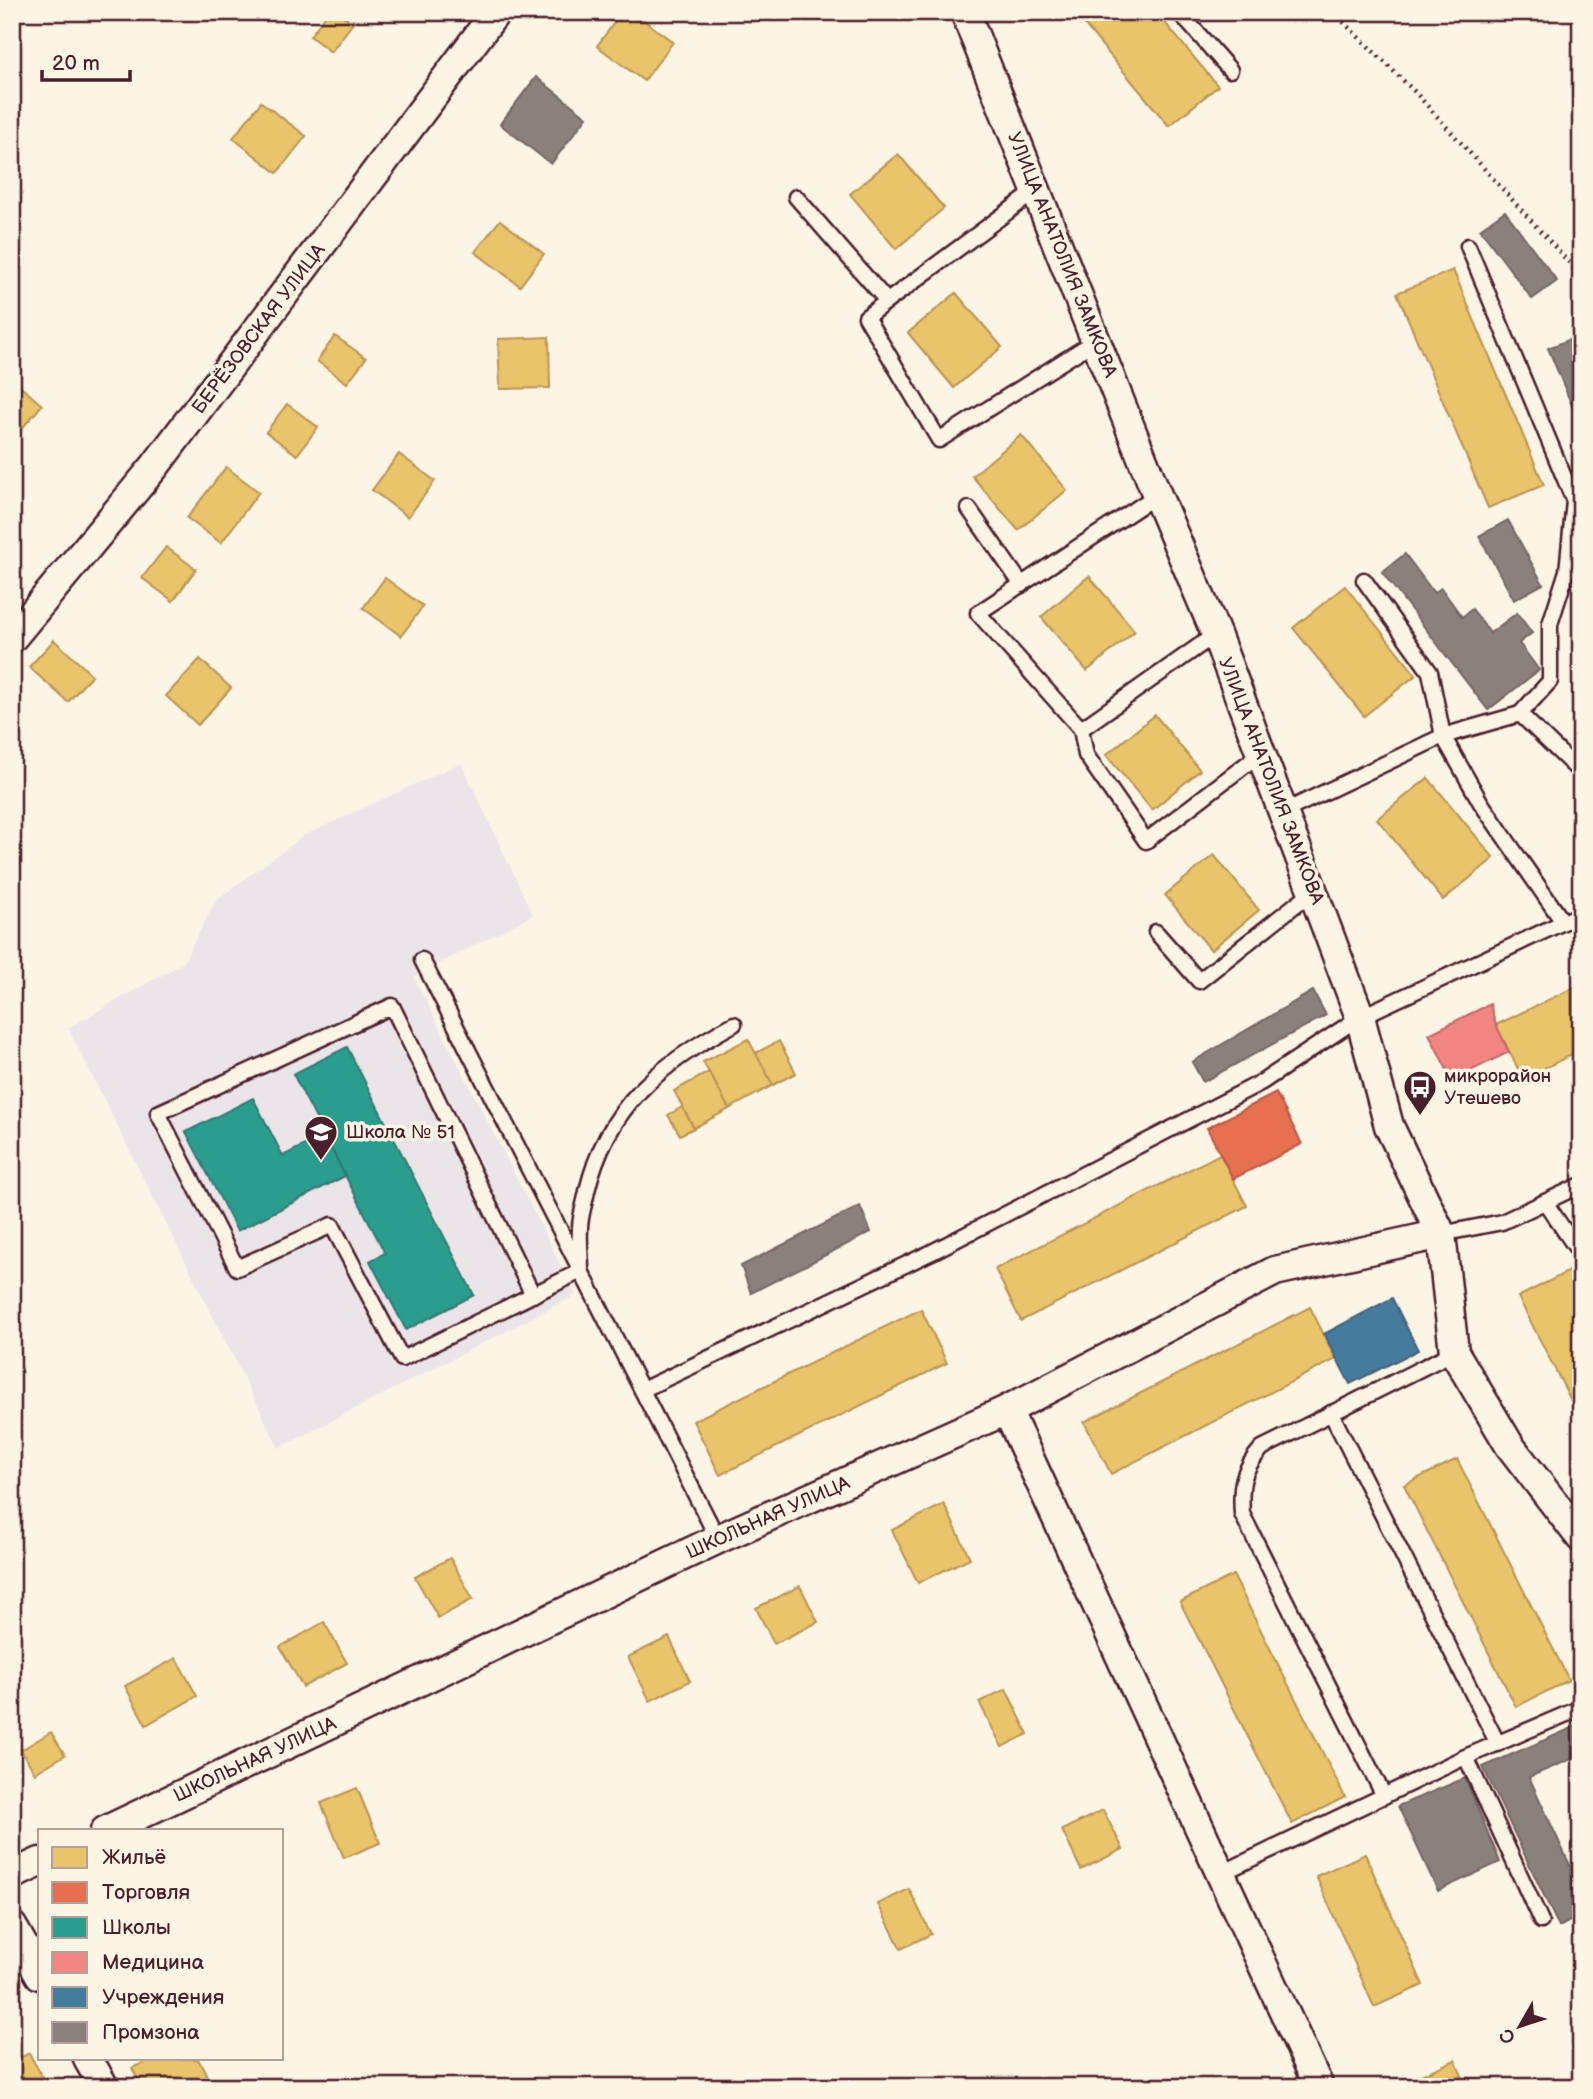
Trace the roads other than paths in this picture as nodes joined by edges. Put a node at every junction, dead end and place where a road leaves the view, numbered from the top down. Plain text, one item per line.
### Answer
1 (496, 12) edge
2 (965, 12) edge
3 (1179, 12) edge
4 (1230, 70) dead end
5 (1037, 190) junction
6 (796, 197) dead end
7 (1468, 246) dead end
8 (887, 301) junction
9 (1096, 341) junction
10 (1157, 495) junction
11 (969, 509) dead end
12 (1364, 580) dead end
13 (1022, 585) junction
14 (1216, 634) junction
15 (12, 638) edge
16 (1520, 714) junction
17 (1081, 729) junction
18 (1443, 736) junction
19 (1261, 753) junction
20 (1581, 773) edge
21 (1283, 812) junction
22 (1312, 891) junction
23 (1581, 914) edge
24 (1563, 922) junction
25 (1156, 932) dead end
26 (422, 960) dead end
27 (1360, 1017) junction
28 (734, 1024) dead end
29 (1581, 1185) edge
30 (1545, 1202) junction
31 (1441, 1234) junction
32 (1581, 1255) edge
33 (581, 1271) junction
34 (533, 1295) junction
35 (1454, 1352) junction
36 (642, 1390) junction
37 (1007, 1410) junction
38 (1331, 1413) junction
39 (1581, 1538) edge
40 (718, 1539) junction
41 (1581, 1705) edge
42 (1498, 1744) junction
43 (1466, 1757) junction
44 (1384, 1796) junction
45 (109, 1829) edge
46 (38, 1863) edge
47 (1222, 1873) junction
48 (12, 1875) edge
49 (1541, 1921) dead end
50 (12, 1926) edge
51 (38, 1972) edge
52 (89, 2060) edge
53 (104, 2087) edge
54 (1319, 2087) edge

1 - 15 street, БЕРЁЗОВСКАЯ УЛИЦА
2 - 5 street, УЛИЦА АНАТОЛИЯ ЗАМКОВА
3 - 4 lane
5 - 8 lane
5 - 9 street, УЛИЦА АНАТОЛИЯ ЗАМКОВА
6 - 8 lane
7 - 16 lane
8 - 9 lane
9 - 10 street, УЛИЦА АНАТОЛИЯ ЗАМКОВА
10 - 13 lane
10 - 14 street, УЛИЦА АНАТОЛИЯ ЗАМКОВА
11 - 13 lane
12 - 18 lane
13 - 17 lane
14 - 17 lane
14 - 19 street, УЛИЦА АНАТОЛИЯ ЗАМКОВА
16 - 18 lane
16 - 20 lane
17 - 19 lane
18 - 21 lane
18 - 24 lane
19 - 21 street, УЛИЦА АНАТОЛИЯ ЗАМКОВА
21 - 22 street, УЛИЦА АНАТОЛИЯ ЗАМКОВА
22 - 25 lane
22 - 27 street, УЛИЦА АНАТОЛИЯ ЗАМКОВА
23 - 24 lane
24 - 27 lane
26 - 33 lane
27 - 31 street, УЛИЦА АНАТОЛИЯ ЗАМКОВА
27 - 36 lane
28 - 33 lane
29 - 30 lane
30 - 31 lane
30 - 32 lane
31 - 35 street, УЛИЦА АНАТОЛИЯ ЗАМКОВА
31 - 37 street, ШКОЛЬНАЯ УЛИЦА
33 - 34 lane
33 - 36 lane
34 - 34 lane
35 - 38 lane
35 - 39 street, УЛИЦА АНАТОЛИЯ ЗАМКОВА
36 - 40 lane
37 - 40 street, ШКОЛЬНАЯ УЛИЦА
37 - 47 street
38 - 42 lane
38 - 44 lane
40 - 45 street, ШКОЛЬНАЯ УЛИЦА
41 - 42 lane
42 - 43 lane
43 - 44 lane
43 - 49 lane
44 - 47 lane
46 - 48 street
47 - 54 street
50 - 51 street
52 - 53 street

